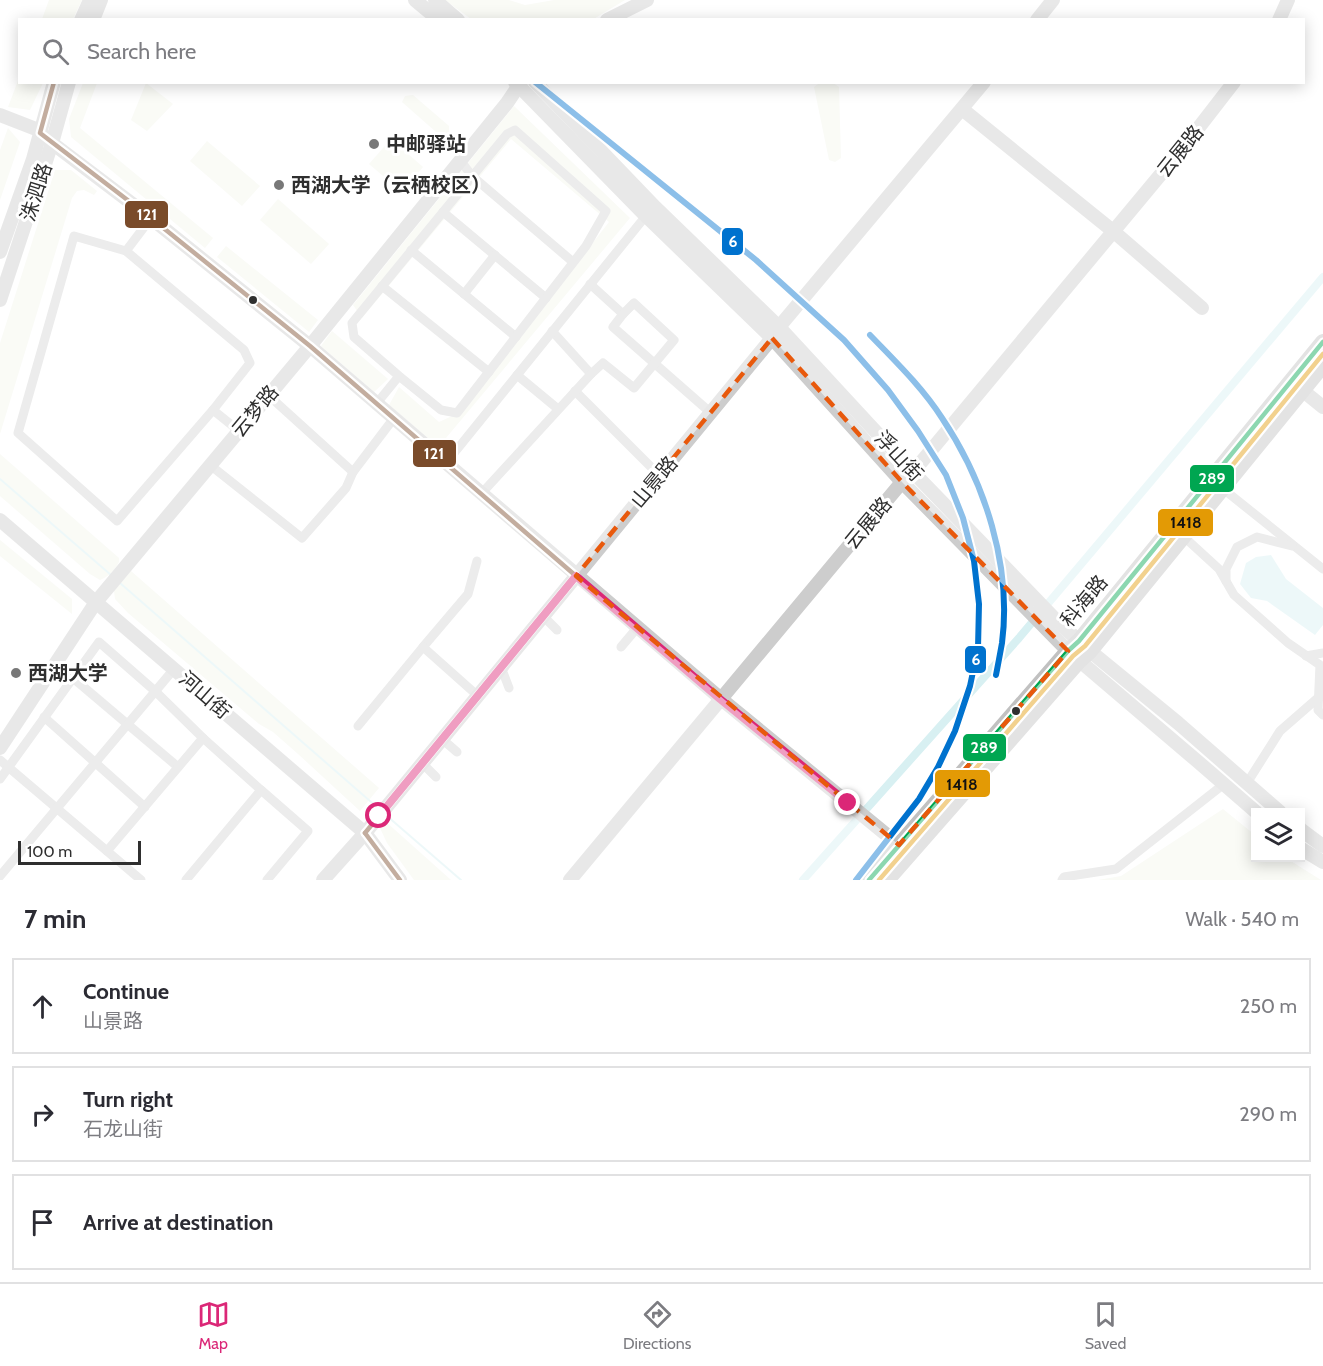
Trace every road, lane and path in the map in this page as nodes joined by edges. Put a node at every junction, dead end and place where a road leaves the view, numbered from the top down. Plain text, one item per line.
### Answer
1 (90, 0) edge
2 (101, 0) edge
3 (415, 0) edge
4 (435, 0) edge
5 (647, 0) edge
6 (1053, 0) edge
7 (1288, 0) edge
8 (82, 18) edge
9 (94, 18) edge
10 (437, 18) edge
11 (456, 18) edge
12 (611, 18) edge
13 (1039, 18) edge
14 (1280, 18) edge
15 (53, 84) edge
16 (68, 84) edge
17 (518, 84) edge
18 (537, 84) edge
19 (982, 84) edge
20 (1232, 84) edge
21 (962, 109) junction
22 (0, 115) edge
23 (40, 133) junction
24 (52, 143) junction
25 (460, 160) junction
26 (472, 176) junction
27 (650, 211) junction
28 (443, 212) junction
29 (151, 218) junction
30 (1113, 231) junction
31 (411, 250) junction
32 (126, 251) junction
33 (0, 252) edge
34 (495, 255) junction
35 (573, 262) junction
36 (590, 285) junction
37 (382, 286) junction
38 (464, 294) junction
39 (546, 298) junction
40 (0, 300) edge
41 (1202, 308) dead end
42 (623, 314) junction
43 (552, 331) junction
44 (775, 333) junction
45 (516, 337) junction
46 (1323, 342) edge
47 (310, 346) junction
48 (655, 364) junction
49 (1323, 365) edge
50 (489, 372) junction
51 (591, 374) junction
52 (517, 375) junction
53 (399, 376) junction
54 (1302, 390) junction
55 (575, 391) junction
56 (268, 395) junction
57 (377, 403) junction
58 (1323, 407) edge
59 (213, 410) junction
60 (558, 410) junction
61 (711, 412) junction
62 (394, 418) junction
63 (239, 431) junction
64 (446, 463) junction
65 (210, 465) junction
66 (354, 472) junction
67 (914, 472) junction
68 (659, 475) junction
69 (902, 482) junction
70 (1222, 488) junction
71 (481, 494) junction
72 (0, 520) edge
73 (1183, 536) junction
74 (1294, 547) junction
75 (477, 561) dead end
76 (1323, 569) edge
77 (576, 576) junction
78 (1226, 581) junction
79 (1028, 600) junction
80 (96, 602) junction
81 (543, 616) junction
82 (637, 628) junction
83 (557, 630) dead end
84 (423, 647) junction
85 (621, 647) dead end
86 (1079, 651) junction
87 (1323, 653) edge
88 (1306, 656) junction
89 (501, 667) junction
90 (174, 669) junction
91 (73, 678) junction
92 (509, 688) dead end
93 (155, 691) junction
94 (478, 696) junction
95 (1319, 697) junction
96 (720, 699) junction
97 (1323, 715) edge
98 (44, 717) junction
99 (128, 724) junction
100 (358, 726) dead end
101 (203, 738) junction
102 (442, 739) junction
103 (0, 748) edge
104 (457, 752) dead end
105 (95, 763) junction
106 (422, 763) junction
107 (4, 764) edge
108 (178, 767) junction
109 (436, 777) dead end
110 (0, 779) edge
111 (1247, 783) junction
112 (1224, 784) junction
113 (261, 790) junction
114 (145, 807) junction
115 (57, 808) junction
116 (1251, 808) edge
117 (1275, 808) edge
118 (364, 833) junction
119 (1305, 833) edge
120 (899, 845) junction
121 (1323, 846) edge
122 (107, 851) junction
123 (1305, 851) edge
124 (1323, 862) edge
125 (0, 876) edge
126 (140, 880) edge
127 (186, 880) edge
128 (267, 880) edge
129 (323, 880) edge
130 (400, 880) edge
131 (570, 880) edge
132 (869, 880) edge
133 (887, 880) edge
134 (1062, 880) edge

1 - 8 street
2 - 9 street
3 - 10 street
4 - 11 street
5 - 12 street
6 - 13 street
7 - 14 street
15 - 23 street, 洙泗路
16 - 24 street, 洙泗路
17 - 25 street, 云梦路
17 - 27 street, 浮山街
18 - 27 street, 浮山街
19 - 21 street, 山景路
20 - 30 street, 云展路
21 - 30 street
21 - 44 street, 山景路
22 - 23 street
23 - 24 street
23 - 33 street, 洙泗路
24 - 29 street
24 - 40 street, 洙泗路
25 - 26 street
25 - 47 street, 云梦路
26 - 28 street
26 - 35 street
26 - 35 street
27 - 36 street
27 - 44 street, 浮山街
28 - 31 street
28 - 34 street
29 - 32 street
29 - 47 street
30 - 41 street
30 - 67 street, 云展路
31 - 37 street
31 - 38 street
32 - 59 street
32 - 59 street
34 - 38 street
34 - 39 street
35 - 39 street
36 - 42 street
36 - 43 street
37 - 50 street
37 - 53 street
38 - 45 street
39 - 45 street
42 - 48 street
42 - 48 street
43 - 51 street
43 - 52 street
44 - 61 street, 山景路
44 - 67 street, 浮山街
44 - 69 street, 浮山街
45 - 50 street
46 - 86 highway, 科海路
47 - 56 street, 云梦路
47 - 57 street
48 - 51 street
48 - 61 street
49 - 54 highway, 科海路
50 - 53 street
51 - 55 street
52 - 60 street
52 - 64 street
53 - 57 street
54 - 58 street
54 - 70 highway, 科海路
55 - 60 street
55 - 68 street
56 - 63 street, 云梦路
56 - 66 street
57 - 62 street
59 - 63 street
60 - 71 street
61 - 68 street, 山景路
62 - 64 street
62 - 66 street
63 - 65 street, 云梦路
64 - 71 street
65 - 66 street
65 - 80 street, 云梦路
67 - 69 street, 云展路
67 - 79 street, 浮山街
68 - 77 street, 山景路
69 - 79 street, 浮山街
69 - 96 street, 云展路
70 - 73 highway, 科海路
70 - 74 street
71 - 77 street
72 - 80 street, 河山街
73 - 78 street
73 - 86 highway, 科海路
74 - 76 street
74 - 78 street
75 - 84 street
77 - 81 street, 山景路
77 - 82 street
78 - 88 street
79 - 86 street, 浮山街
80 - 90 street, 河山街
80 - 103 street, 云梦路
81 - 83 street
81 - 89 street, 山景路
82 - 85 street
82 - 96 street
84 - 94 street
84 - 100 street
86 - 111 street, 浮山街
86 - 112 street, 浮山街
86 - 120 highway, 科海路
86 - 133 highway, 科海路
87 - 88 street
88 - 95 street
89 - 92 street
89 - 94 street, 山景路
90 - 93 street
90 - 118 street, 河山街
91 - 93 street
91 - 98 street
91 - 99 street
93 - 99 street
93 - 101 street
94 - 102 street, 山景路
95 - 97 street
95 - 111 street
96 - 120 street
96 - 131 street, 云展路
98 - 105 street
98 - 107 street
99 - 105 street
99 - 108 street
101 - 108 street
101 - 113 street
102 - 104 street
102 - 106 street, 山景路
105 - 114 street
105 - 115 street
106 - 109 street
106 - 118 street, 山景路
107 - 110 street
107 - 115 street
108 - 114 street
111 - 117 street, 浮山街
112 - 116 street, 浮山街
112 - 134 street
113 - 127 street
113 - 128 street
114 - 122 street
115 - 122 street
115 - 125 street
118 - 129 street, 山景路
118 - 130 street, 河山街
119 - 121 street
120 - 132 highway, 科海路
122 - 126 street
123 - 124 street

